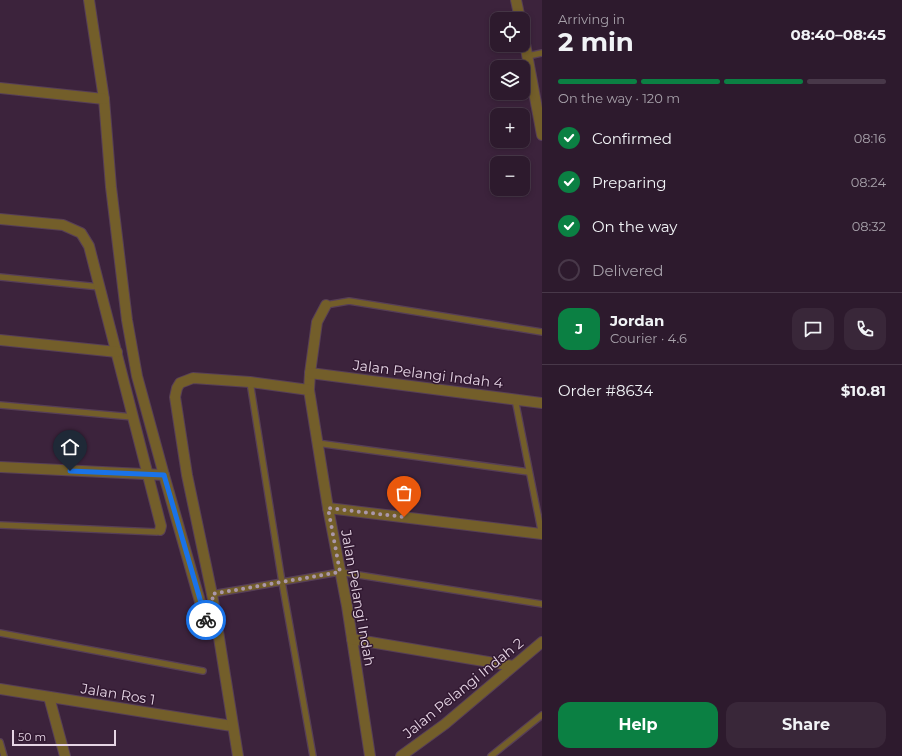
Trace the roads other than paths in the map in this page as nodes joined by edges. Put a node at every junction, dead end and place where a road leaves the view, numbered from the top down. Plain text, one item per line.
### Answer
1 (89, 0) edge
2 (516, 0) edge
3 (519, 12) edge
4 (527, 52) edge
5 (542, 53) edge
6 (528, 56) junction
7 (0, 88) edge
8 (104, 99) junction
9 (541, 119) edge
10 (542, 135) edge
11 (0, 219) edge
12 (0, 277) edge
13 (100, 287) junction
14 (326, 305) joint
15 (542, 332) edge
16 (0, 340) edge
17 (116, 352) junction
18 (310, 373) junction
19 (250, 382) junction
20 (309, 390) junction
21 (515, 399) junction
22 (542, 403) edge
23 (0, 405) edge
24 (133, 417) junction
25 (317, 443) junction
26 (0, 467) edge
27 (529, 472) junction
28 (147, 475) junction
29 (164, 475) junction
30 (328, 508) junction
31 (0, 525) edge
32 (160, 530) joint
33 (542, 535) edge
34 (340, 572) junction
35 (282, 582) junction
36 (212, 594) junction
37 (542, 604) edge
38 (216, 628) junction
39 (0, 632) edge
40 (352, 639) junction
41 (542, 642) edge
42 (513, 666) junction
43 (203, 671) dead end
44 (0, 689) edge
45 (49, 697) junction
46 (542, 715) edge
47 (232, 726) junction
48 (0, 742) edge
49 (4, 756) edge
50 (65, 756) edge
51 (238, 756) edge
52 (313, 756) edge
53 (370, 756) edge
54 (401, 756) edge
55 (491, 756) edge

1 - 8 street
2 - 3 street
4 - 6 street
5 - 6 lane
6 - 9 street
7 - 8 street
8 - 29 street
9 - 10 street
11 - 13 street
12 - 13 lane
13 - 17 street
14 - 15 lane
14 - 18 street, Jalan Pelangi Indah
16 - 17 street
17 - 24 street
18 - 20 street, Jalan Pelangi Indah
18 - 21 street, Jalan Pelangi Indah 4
19 - 20 street
19 - 35 lane
19 - 36 street
20 - 25 street, Jalan Pelangi Indah
21 - 22 street, Jalan Pelangi Indah 4
21 - 27 lane
23 - 24 lane
24 - 28 street
25 - 27 lane
25 - 30 street, Jalan Pelangi Indah
26 - 28 street
27 - 33 lane
28 - 29 street
28 - 32 street
29 - 38 street
30 - 33 street
30 - 34 street, Jalan Pelangi Indah
31 - 32 lane
34 - 35 lane
34 - 37 lane
34 - 40 street, Jalan Pelangi Indah
35 - 36 lane
35 - 52 lane
36 - 38 street
38 - 47 street
39 - 43 lane
40 - 42 street
40 - 53 street, Jalan Pelangi Indah
41 - 42 street, Jalan Pelangi Indah 2
42 - 54 street, Jalan Pelangi Indah 2
44 - 45 street, Jalan Ros 1
45 - 47 street, Jalan Ros 1
45 - 50 street
46 - 55 lane
47 - 51 street
48 - 49 lane

